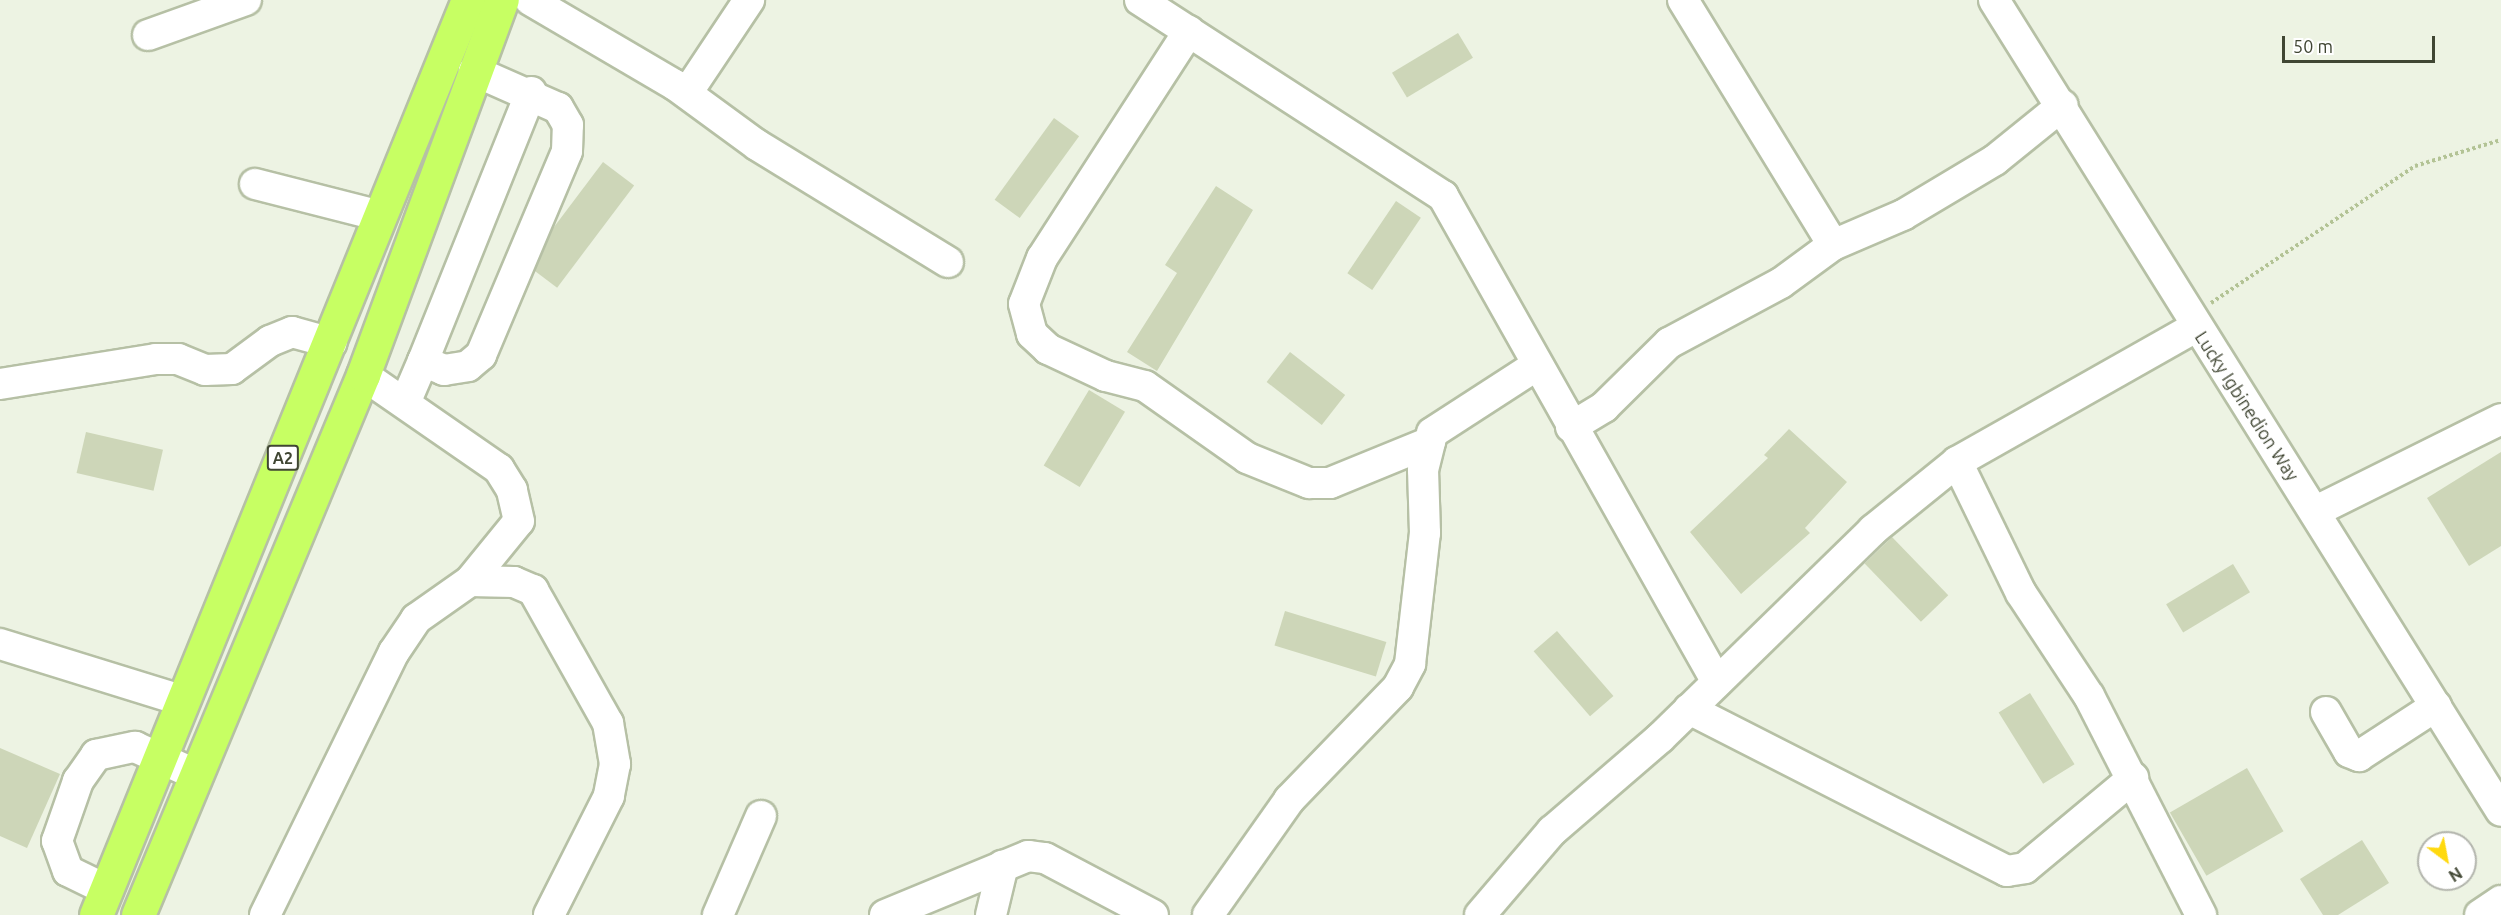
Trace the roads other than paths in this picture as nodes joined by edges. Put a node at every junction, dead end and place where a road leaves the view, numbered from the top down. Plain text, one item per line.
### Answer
1 (246, 0) edge
2 (468, 0) edge
3 (501, 0) edge
4 (530, 0) edge
5 (749, 0) edge
6 (1140, 0) edge
7 (1683, 0) edge
8 (1994, 0) edge
9 (1189, 31) junction
10 (148, 36) dead end
11 (474, 71) junction
12 (531, 92) junction
13 (687, 93) junction
14 (2063, 105) junction
15 (255, 184) dead end
16 (381, 216) junction
17 (1833, 245) junction
18 (948, 262) dead end
19 (2193, 322) junction
20 (332, 343) junction
21 (423, 361) junction
22 (1537, 365) junction
23 (363, 375) junction
24 (0, 384) edge
25 (405, 403) junction
26 (2501, 419) edge
27 (1571, 427) junction
28 (1430, 442) junction
29 (1957, 462) junction
30 (2316, 511) junction
31 (470, 582) junction
32 (0, 644) edge
33 (1717, 682) junction
34 (181, 700) junction
35 (2436, 706) junction
36 (1689, 709) junction
37 (2326, 712) dead end
38 (158, 756) junction
39 (197, 775) junction
40 (2133, 778) junction
41 (2501, 811) edge
42 (761, 816) dead end
43 (1003, 865) junction
44 (2501, 901) edge
45 (100, 902) edge
46 (1221, 910) edge
47 (138, 915) edge
48 (265, 915) edge
49 (549, 915) edge
50 (718, 915) edge
51 (885, 915) edge
52 (991, 915) edge
53 (1153, 915) edge
54 (1480, 915) edge
55 (2201, 915) edge
56 (2480, 915) edge

1 - 10 street
2 - 16 highway, A2
3 - 11 highway, A2
4 - 13 street
5 - 13 street
6 - 9 street
7 - 17 street
8 - 14 street, Lucky Igbinedion Way
9 - 22 street
9 - 28 street
11 - 12 street
11 - 23 highway, A2
12 - 21 street
12 - 21 street
13 - 18 street
14 - 17 street
14 - 19 street, Lucky Igbinedion Way
15 - 16 street
16 - 20 highway, A2
17 - 27 street
19 - 29 street
19 - 30 street, Lucky Igbinedion Way
20 - 24 street
20 - 34 highway, A2
21 - 25 street
22 - 27 street
22 - 28 street
23 - 25 street
23 - 39 highway, A2
25 - 31 street
26 - 30 street
27 - 33 street
28 - 46 street
29 - 33 street
29 - 40 street
30 - 35 street, Lucky Igbinedion Way
31 - 48 street
31 - 49 street
32 - 34 street
33 - 36 street
34 - 38 highway, A2
35 - 37 street
35 - 41 street, Lucky Igbinedion Way
36 - 40 street
36 - 54 street
38 - 39 street
38 - 45 highway, A2
38 - 45 street
39 - 47 highway, A2
40 - 55 street
42 - 50 street
43 - 51 street
43 - 52 street
43 - 53 street
44 - 56 street

